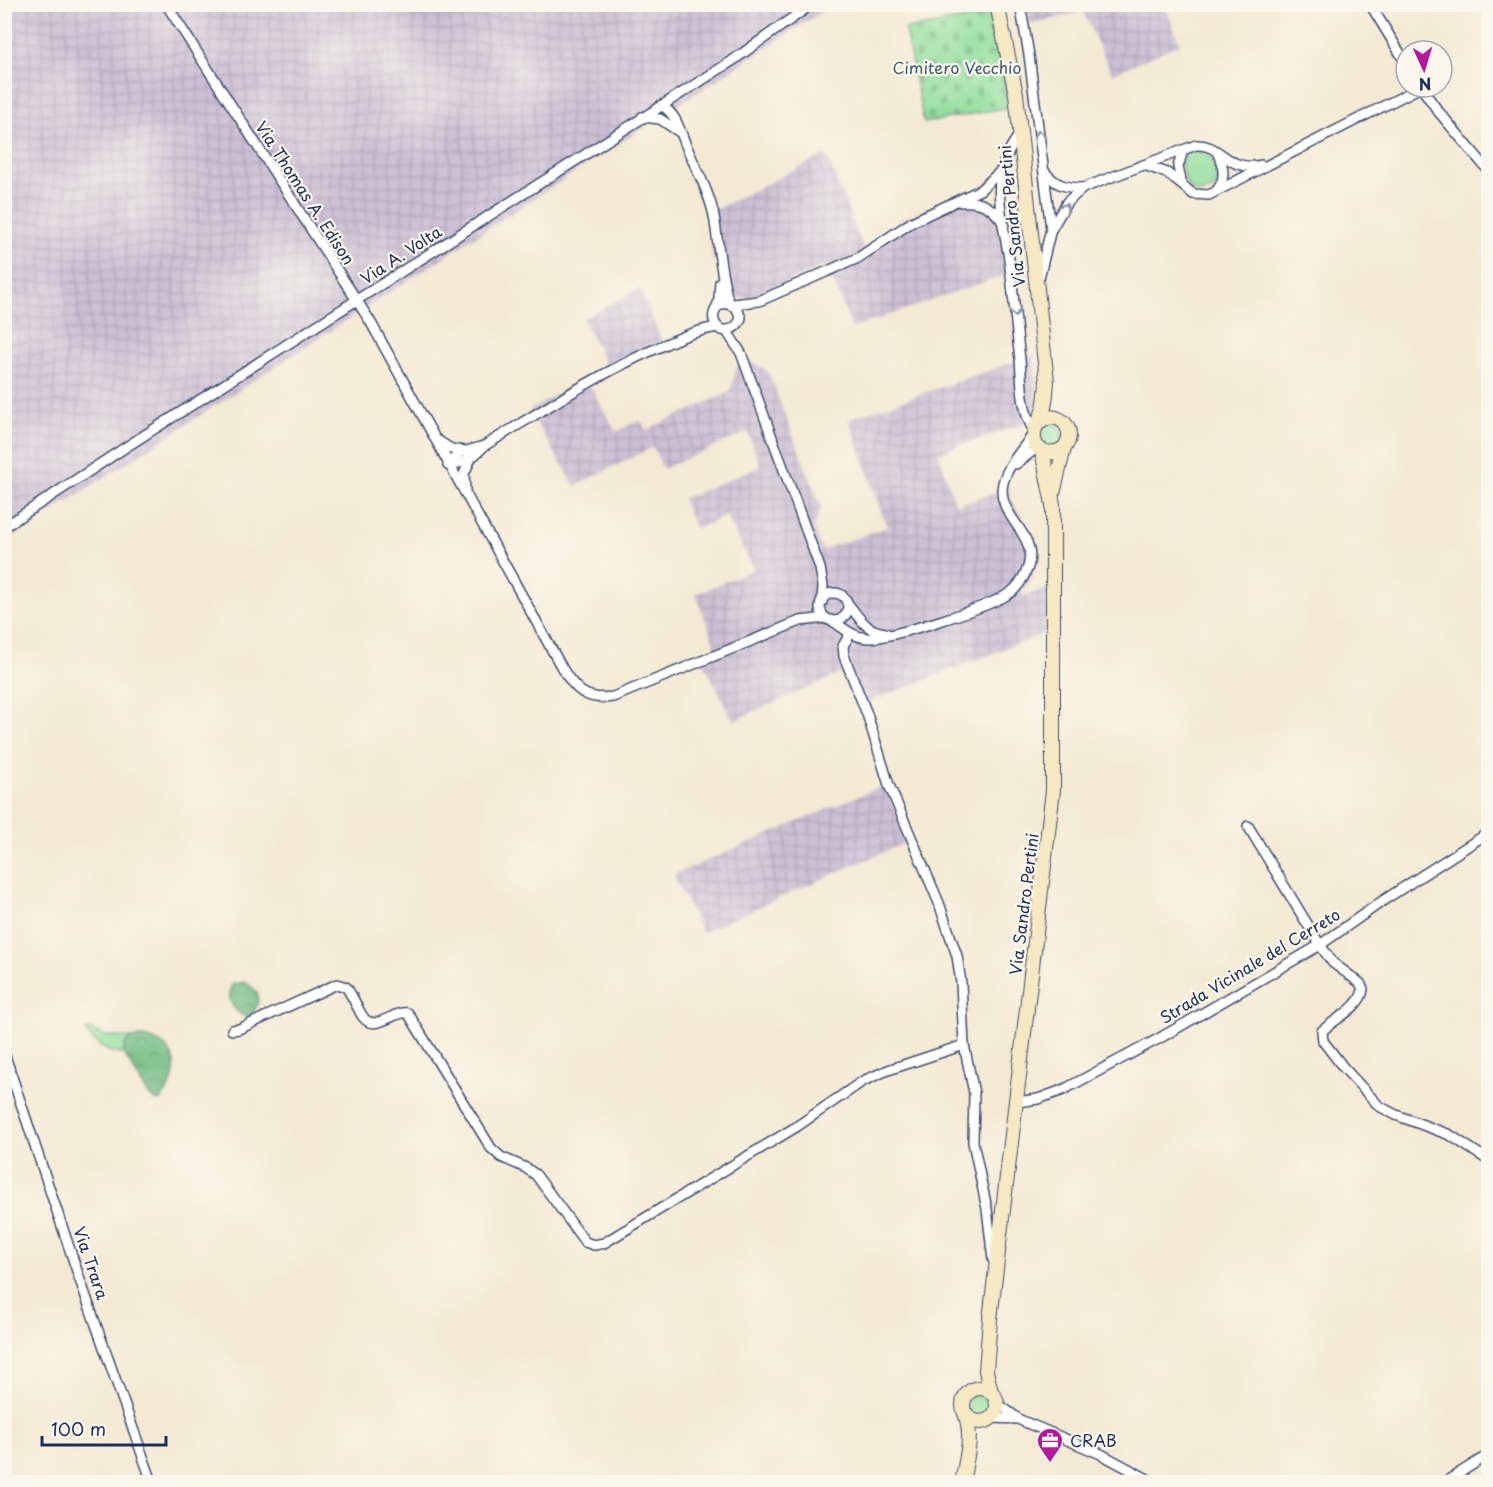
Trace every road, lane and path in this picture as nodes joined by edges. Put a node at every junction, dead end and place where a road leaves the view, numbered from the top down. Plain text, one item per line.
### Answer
1 (166, 4) edge
2 (800, 4) edge
3 (812, 4) edge
4 (998, 4) edge
5 (1020, 4) edge
6 (1370, 4) edge
7 (793, 18) junction
8 (1394, 43) edge
9 (680, 93) junction
10 (1397, 99) edge
11 (1430, 99) edge
12 (661, 105) junction
13 (642, 117) junction
14 (672, 121) junction
15 (1020, 134) junction
16 (1183, 150) junction
17 (1218, 154) junction
18 (1272, 162) junction
19 (1144, 165) junction
20 (1002, 170) junction
21 (1488, 170) edge
22 (1044, 171) junction
23 (1183, 186) junction
24 (1083, 188) junction
25 (1213, 194) junction
26 (950, 205) junction
27 (1005, 225) junction
28 (1051, 229) junction
29 (720, 270) junction
30 (1036, 295) junction
31 (357, 301) junction
32 (759, 301) junction
33 (731, 304) junction
34 (716, 310) junction
35 (739, 322) junction
36 (722, 329) junction
37 (691, 333) junction
38 (741, 353) junction
39 (1047, 382) junction
40 (1062, 421) junction
41 (1035, 429) junction
42 (430, 432) junction
43 (1064, 448) junction
44 (1040, 449) junction
45 (468, 455) junction
46 (448, 465) junction
47 (1007, 472) junction
48 (468, 498) junction
49 (1052, 498) junction
50 (4, 527) edge
51 (820, 568) junction
52 (838, 594) junction
53 (821, 603) junction
54 (848, 604) junction
55 (829, 619) junction
56 (800, 621) junction
57 (850, 634) junction
58 (898, 634) junction
59 (1248, 826) dead end
60 (1488, 833) edge
61 (1320, 945) junction
62 (231, 1030) dead end
63 (964, 1045) junction
64 (4, 1053) edge
65 (1017, 1102) junction
66 (1488, 1160) edge
67 (995, 1271) junction
68 (986, 1359) junction
69 (972, 1389) junction
70 (994, 1398) junction
71 (966, 1416) junction
72 (990, 1419) junction
73 (1020, 1420) junction
74 (1488, 1455) edge
75 (152, 1482) edge
76 (962, 1482) edge
77 (969, 1482) edge
78 (1153, 1482) edge
79 (1445, 1482) edge

1 - 31 street, Via Thomas A. Edison
2 - 7 street
3 - 7 street, Via A. Volta
4 - 15 main road, Via Sandro Pertini
22 -> 5 street
6 - 8 street
7 - 9 street, Via A. Volta
9 - 12 street, Via A. Volta
9 - 14 street
10 - 18 street
11 - 21 street
12 - 13 street, Via A. Volta
12 - 14 street
13 - 14 street
13 - 31 street, Via A. Volta
14 - 29 street
15 - 20 street
15 - 30 main road, Via Sandro Pertini
16 - 17 street
16 - 19 street
16 - 23 street
17 - 18 street
17 - 25 street
18 - 25 street
19 - 23 street
19 - 24 street
20 - 26 street
20 - 27 street
22 - 24 street
22 - 28 street
23 - 25 street
28 -> 24 street
26 - 27 street
26 - 32 street
27 -> 41 street
28 - 30 street
29 - 33 street
29 - 34 street
30 - 39 main road, Via Sandro Pertini
31 - 42 street, Via Thomas A. Edison
31 - 50 street, Via A. Volta
32 - 33 street
32 - 35 street
33 - 34 street
33 - 35 street
34 - 36 street
34 - 37 street
35 - 36 street
35 - 38 street
36 - 37 street
36 - 38 street
37 - 45 street
38 - 51 street
39 - 40 main road
39 - 41 main road, Via Sandro Pertini
40 - 41 main road
40 - 43 main road
41 - 44 main road, Via Sandro Pertini
41 - 47 street
42 - 45 street
42 - 46 street, Via Thomas A. Edison
43 - 44 main road
43 - 49 main road
44 - 47 street
44 - 49 main road, Via Sandro Pertini
45 - 46 street
45 - 48 street
46 - 48 street, Via Thomas A. Edison
47 - 58 street
48 - 56 street, Via Thomas A. Edison
49 - 65 main road, Via Sandro Pertini
51 - 52 street
51 - 53 street
52 - 53 street
52 - 54 street
53 - 55 street
53 - 56 street
54 - 55 street
54 - 58 street
55 - 56 street
55 - 57 street
57 - 58 street
57 - 63 street
59 - 61 street
60 - 61 street, Strada Vicinale del Cerreto
61 - 65 street, Strada Vicinale del Cerreto
61 - 66 street
62 - 63 street
63 - 67 street
64 - 75 street, Via Trara
65 - 67 main road, Via Sandro Pertini
67 - 68 main road, Via Sandro Pertini
68 - 69 main road, Via Sandro Pertini
68 - 70 main road, Via Sandro Pertini
69 - 70 main road
69 - 71 main road, Via Sandro Pertini
70 - 72 main road, Via Sandro Pertini
70 - 73 street
71 - 72 main road
71 - 76 main road, Via Sandro Pertini
72 - 73 street
72 - 77 main road, Via Sandro Pertini
73 - 78 street
74 - 79 street

